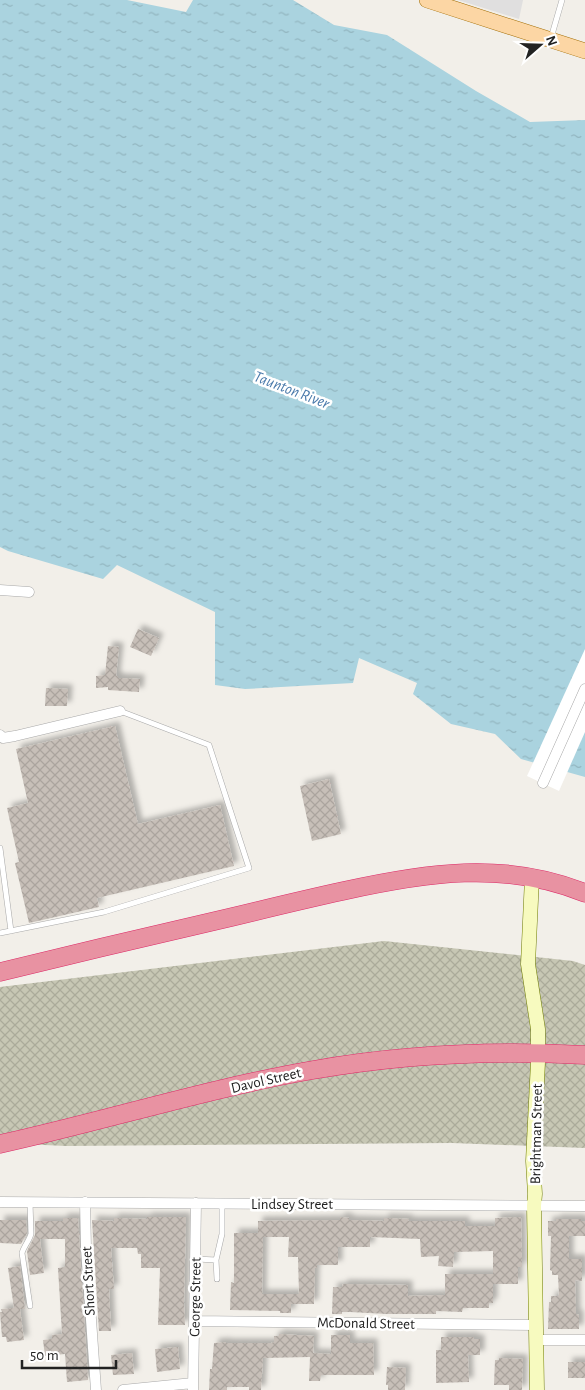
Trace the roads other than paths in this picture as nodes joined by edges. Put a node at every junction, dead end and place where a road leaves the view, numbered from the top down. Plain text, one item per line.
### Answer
1 (427, 0) edge
2 (562, 0) edge
3 (551, 40) junction
4 (585, 51) edge
5 (0, 590) edge
6 (29, 592) dead end
7 (585, 689) edge
8 (120, 711) joint
9 (0, 735) edge
10 (543, 783) dead end
11 (0, 848) edge
12 (532, 878) junction
13 (585, 893) edge
14 (11, 931) junction
15 (0, 933) edge
16 (0, 972) edge
17 (538, 1053) junction
18 (585, 1055) edge
19 (0, 1144) edge
20 (0, 1202) edge
21 (30, 1202) junction
22 (85, 1202) junction
23 (196, 1204) junction
24 (222, 1204) junction
25 (534, 1206) junction
26 (585, 1206) edge
27 (196, 1259) junction
28 (216, 1260) junction
29 (217, 1279) dead end
30 (30, 1306) dead end
31 (195, 1321) junction
32 (536, 1325) junction
33 (536, 1340) junction
34 (585, 1340) edge
35 (193, 1386) edge
36 (96, 1390) edge
37 (123, 1390) edge
38 (537, 1390) edge

1 - 3 main road
2 - 3 lane
3 - 4 main road
5 - 6 street
7 - 10 street
8 - 9 street
8 - 14 lane
11 - 14 lane
12 - 13 highway
12 - 16 highway
12 - 17 main road, Brightman Street
14 - 15 lane
17 - 18 highway, Davol Street
17 - 19 highway, Davol Street
17 - 25 main road, Brightman Street
20 - 21 street, Lindsey Street
21 - 22 street, Lindsey Street
21 - 30 lane
22 - 23 street, Lindsey Street
22 - 36 street, Short Street
23 - 24 street, Lindsey Street
23 - 27 street, George Street
24 - 25 street, Lindsey Street
24 - 28 lane
25 - 26 street, Lindsey Street
25 - 32 main road, Brightman Street
27 - 28 lane
27 - 31 street, George Street
28 - 29 lane
31 - 32 street, McDonald Street
31 - 35 street, George Street
32 - 33 main road, Brightman Street
33 - 34 street
33 - 38 main road, Brightman Street
35 - 37 street

